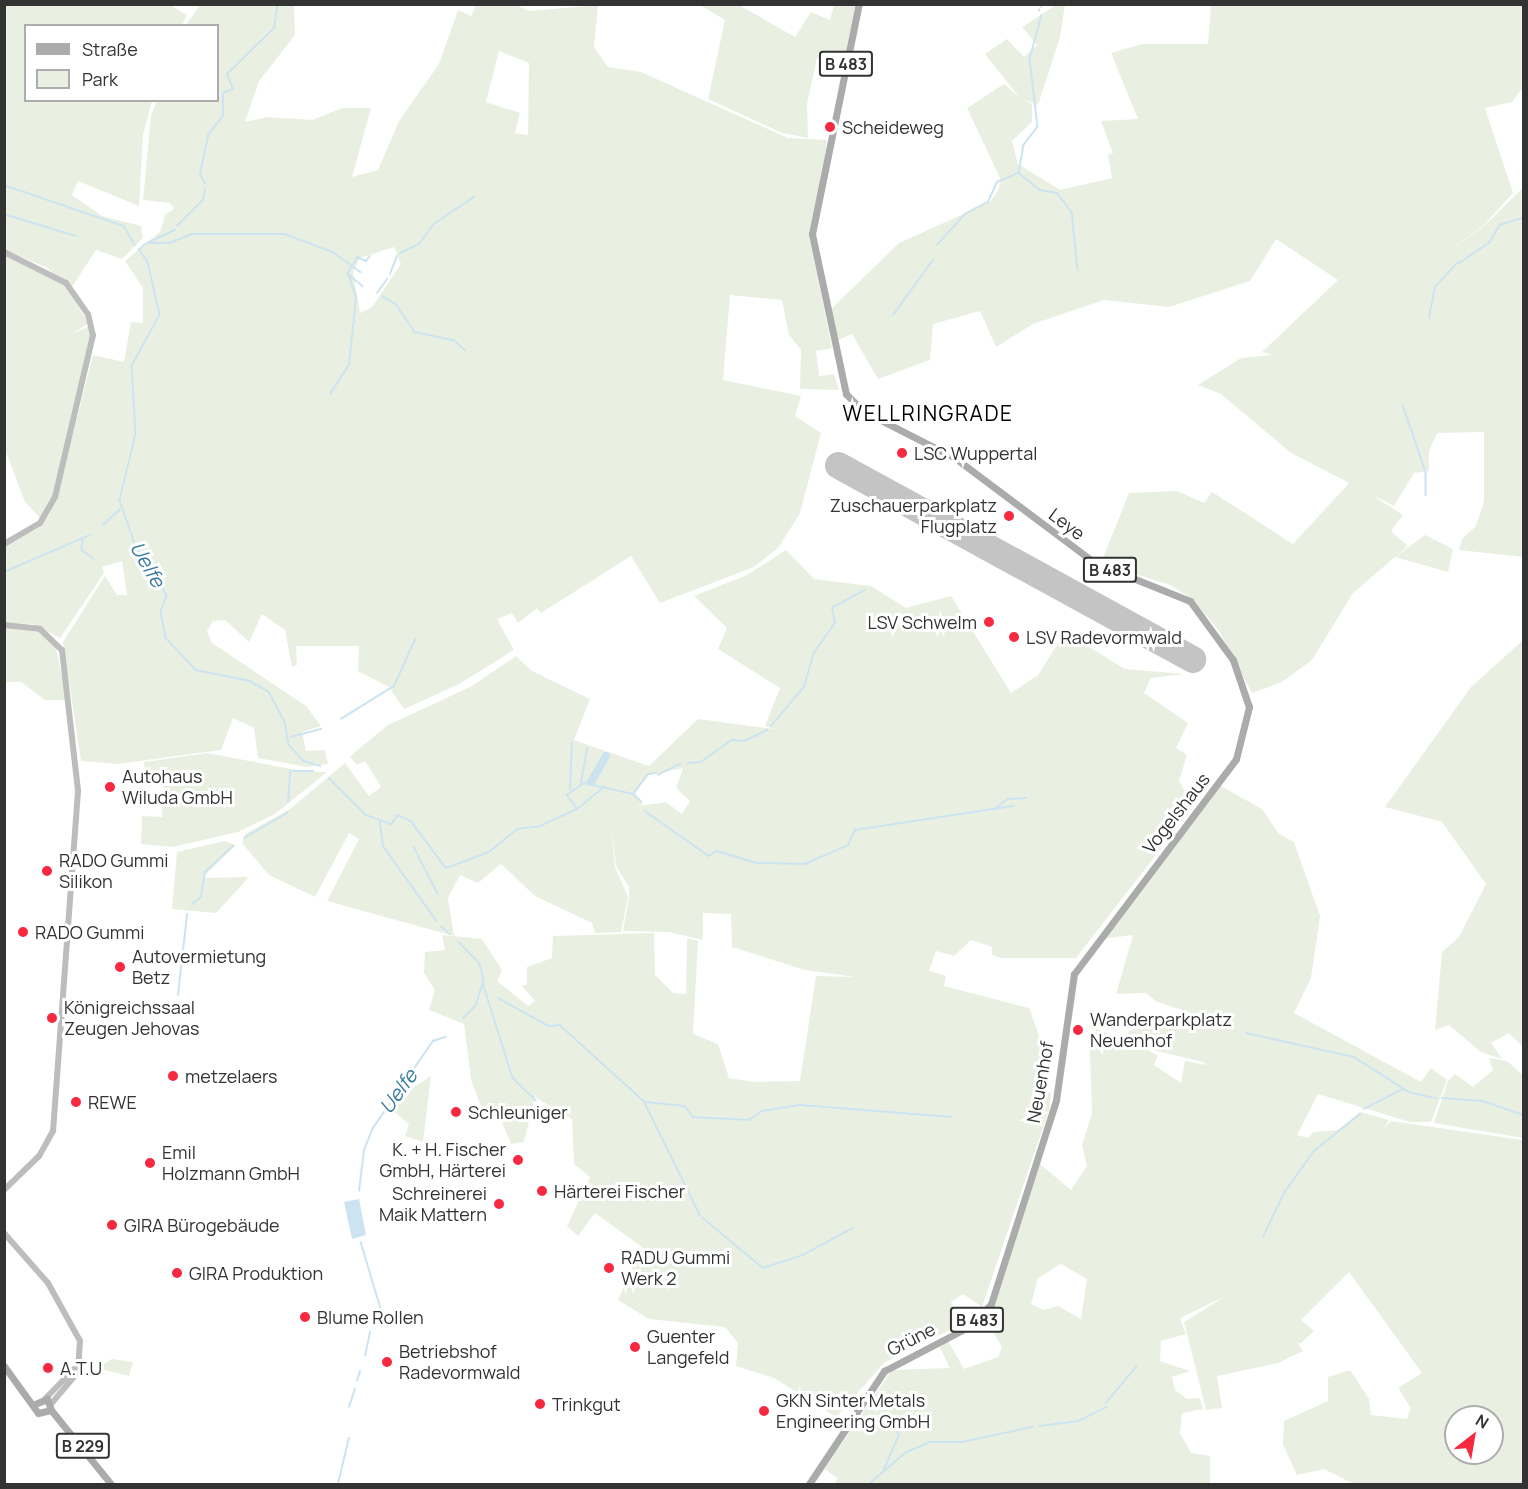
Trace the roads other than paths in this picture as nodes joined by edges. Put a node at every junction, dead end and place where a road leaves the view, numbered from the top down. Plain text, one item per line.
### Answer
1 (859, 4) edge
2 (4, 252) edge
3 (4, 544) edge
4 (1208, 621) joint
5 (4, 625) edge
6 (1065, 1013) joint
7 (1040, 1155) joint
8 (4, 1190) edge
9 (4, 1233) edge
10 (4, 1360) edge
11 (4, 1366) edge
12 (45, 1405) junction
13 (109, 1485) edge
14 (809, 1485) edge

1 - 4 main road, Leye / B 483
2 - 3 main road
4 - 6 main road, Vogelshaus / B 483
5 - 8 main road
6 - 7 main road, Neuenhof / B 483
7 - 14 main road, Grüne / B 483
9 - 12 main road
10 - 12 main road, B 229
11 - 12 main road, B 229
12 - 13 main road, B 229

